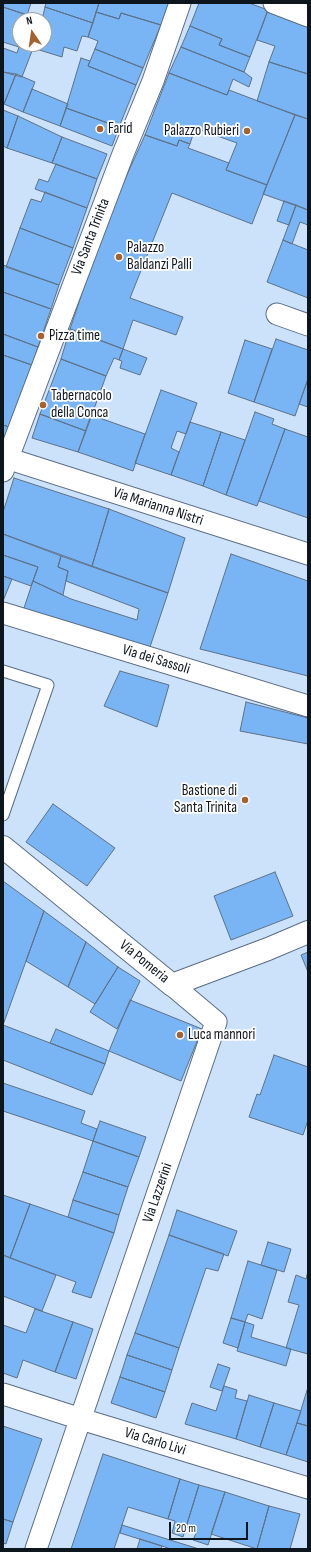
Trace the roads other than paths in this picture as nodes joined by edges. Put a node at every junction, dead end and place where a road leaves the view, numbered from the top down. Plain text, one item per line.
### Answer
1 (180, 3) edge
2 (274, 3) edge
3 (308, 16) edge
4 (277, 314) dead end
5 (308, 325) edge
6 (4, 462) edge
7 (308, 554) edge
8 (3, 613) edge
9 (3, 671) edge
10 (308, 706) edge
11 (3, 815) edge
12 (3, 847) edge
13 (308, 932) edge
14 (172, 985) junction
15 (3, 1394) edge
16 (81, 1419) junction
17 (308, 1488) edge
18 (36, 1549) edge

1 - 6 street, Via Santa Trinita
2 - 3 street
4 - 5 street
6 - 7 street, Via Marianna Nistri
8 - 10 street, Via dei Sassoli
9 - 11 lane
12 - 14 street, Via Pomeria
13 - 14 street, Via Pomeria
14 - 16 street, Via Lazzerini
15 - 16 street, Via Carlo Livi
16 - 17 street, Via Carlo Livi
16 - 18 street

